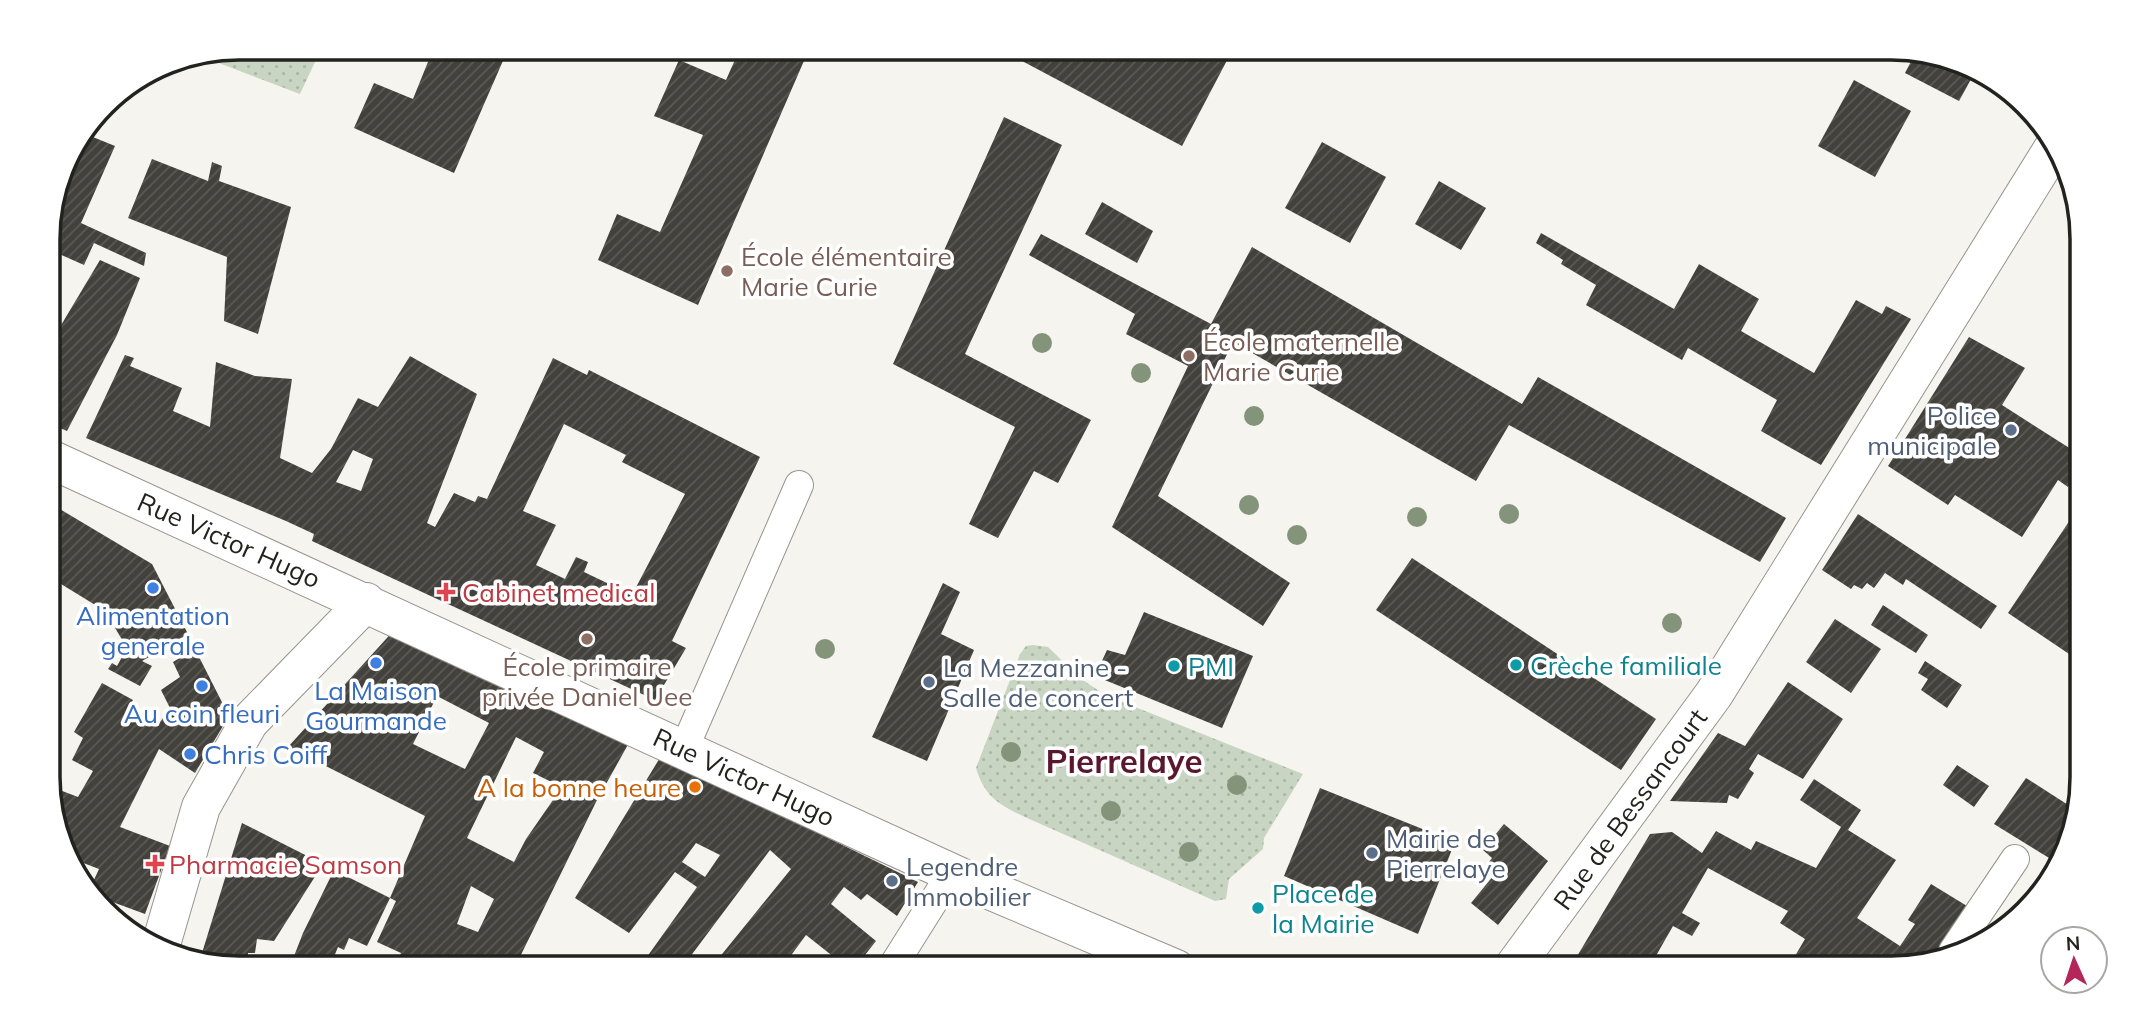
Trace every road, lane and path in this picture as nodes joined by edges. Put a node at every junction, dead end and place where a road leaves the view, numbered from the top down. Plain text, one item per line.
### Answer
1 (2049, 155) edge
2 (60, 463) edge
3 (799, 485) dead end
4 (366, 602) junction
5 (684, 749) junction
6 (2015, 859) dead end
7 (953, 872) junction
8 (162, 939) edge
9 (1958, 944) edge
10 (899, 956) edge
11 (1146, 956) edge
12 (1522, 956) edge

1 - 12 street, Rue de Bessancourt
2 - 4 street, Rue Victor Hugo
3 - 5 lane
4 - 5 street, Rue Victor Hugo
4 - 8 street
5 - 7 street, Rue Victor Hugo
6 - 9 lane
7 - 10 lane
7 - 11 street, Rue Victor Hugo

